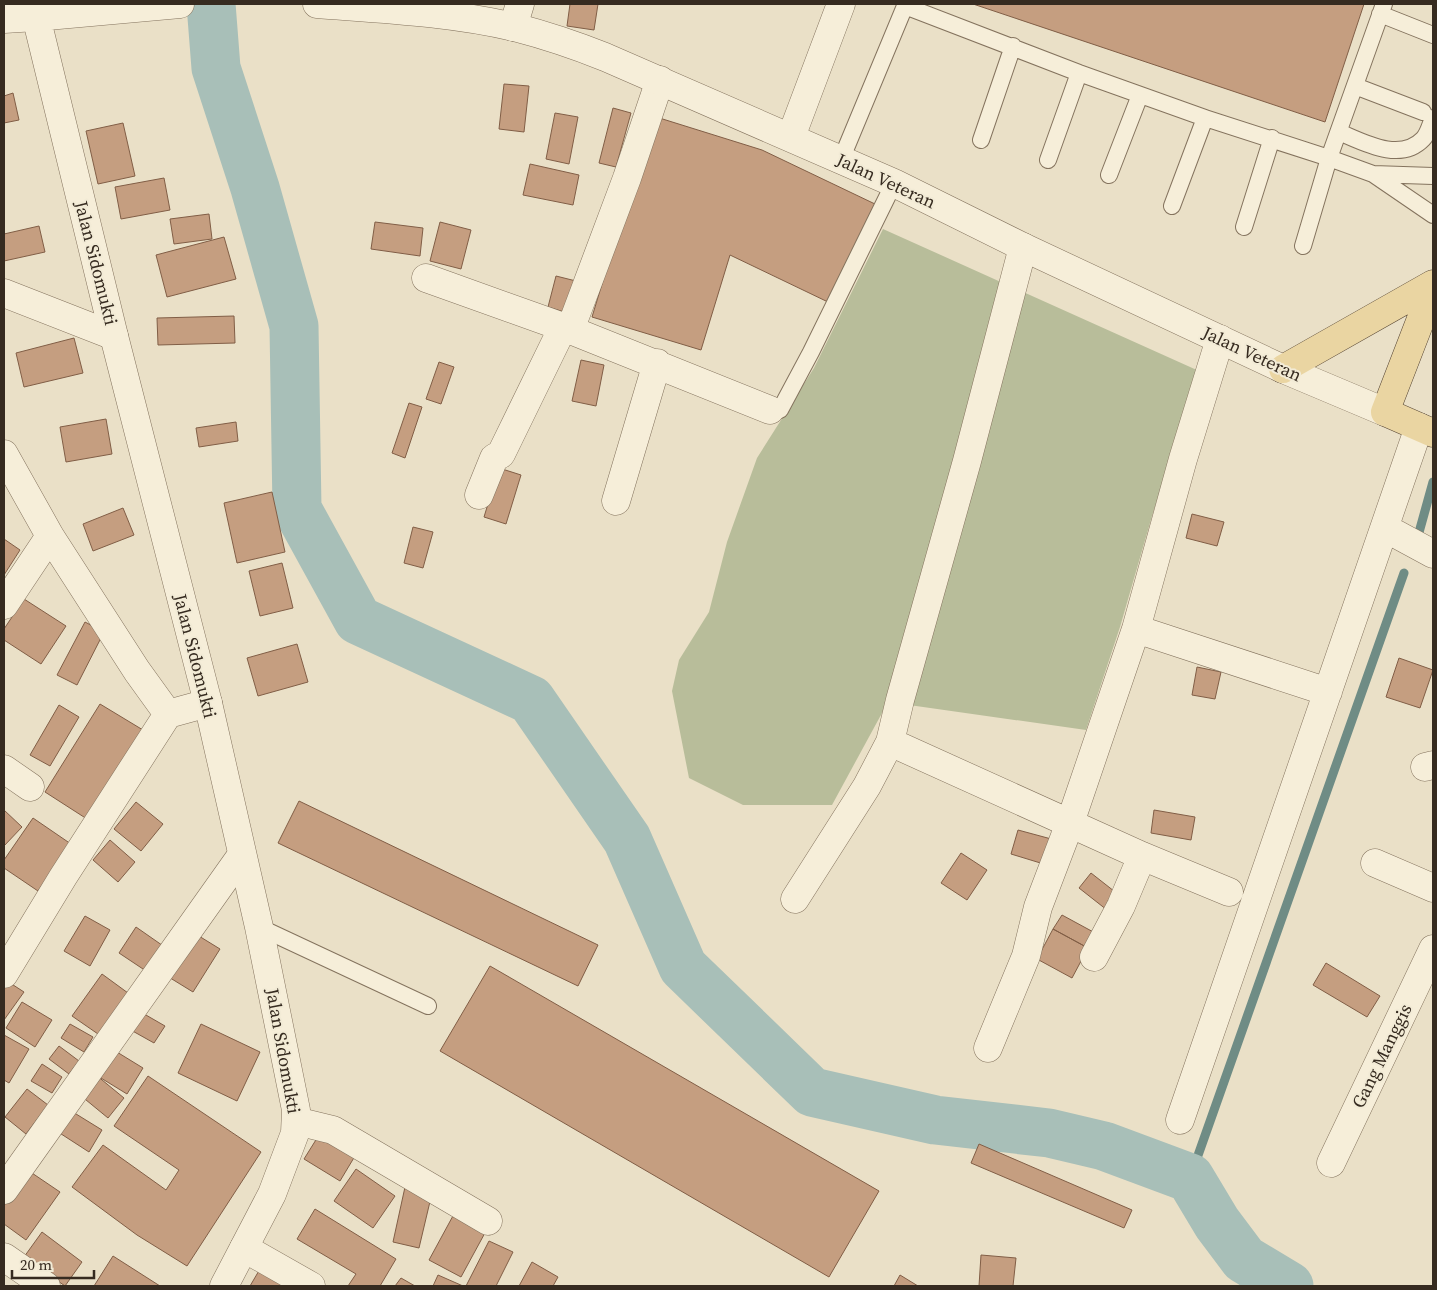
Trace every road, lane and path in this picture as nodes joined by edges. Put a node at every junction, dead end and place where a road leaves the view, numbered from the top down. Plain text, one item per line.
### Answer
1 (180, 4) edge
2 (317, 4) edge
3 (841, 4) edge
4 (906, 5) edge
5 (386, 7) edge
6 (1382, 9) edge
7 (34, 11) edge
8 (516, 15) edge
9 (4, 18) edge
10 (1433, 35) edge
11 (1013, 46) junction
12 (1079, 73) junction
13 (660, 80) junction
14 (1355, 86) junction
15 (1140, 94) junction
16 (1428, 115) edge
17 (1205, 118) junction
18 (1339, 132) junction
19 (791, 137) junction
20 (1272, 138) junction
21 (981, 140) dead end
22 (1329, 158) junction
23 (841, 160) junction
24 (1048, 160) dead end
25 (1373, 174) junction
26 (1109, 176) dead end
27 (1433, 176) edge
28 (894, 183) junction
29 (1172, 206) dead end
30 (1433, 215) edge
31 (1244, 228) dead end
32 (1303, 246) dead end
33 (1022, 247) junction
34 (426, 278) dead end
35 (1433, 286) edge
36 (4, 294) edge
37 (567, 328) junction
38 (114, 336) junction
39 (1220, 339) junction
40 (657, 363) junction
41 (1283, 369) junction
42 (770, 410) joint
43 (1385, 412) junction
44 (1426, 430) edge
45 (4, 454) edge
46 (479, 495) dead end
47 (616, 501) dead end
48 (1385, 528) junction
49 (50, 536) junction
50 (1433, 554) edge
51 (4, 605) edge
52 (1136, 629) junction
53 (1328, 692) junction
54 (208, 703) junction
55 (168, 714) junction
56 (890, 742) junction
57 (4, 769) edge
58 (30, 787) dead end
59 (1070, 823) junction
60 (241, 856) junction
61 (1142, 856) junction
62 (1375, 862) dead end
63 (1433, 888) edge
64 (1229, 892) dead end
65 (795, 900) dead end
66 (259, 927) junction
67 (1433, 949) edge
68 (1094, 957) dead end
69 (4, 974) edge
70 (428, 1006) dead end
71 (988, 1048) dead end
72 (1180, 1120) dead end
73 (296, 1121) junction
74 (1331, 1163) dead end
75 (4, 1190) edge
76 (488, 1221) dead end
77 (244, 1248) junction
78 (7, 1266) edge
79 (46, 1286) edge
80 (224, 1286) edge
81 (311, 1286) edge

1 - 7 street
2 - 5 street, Jalan Veteran
3 - 19 street
4 - 11 lane
4 - 23 lane
5 - 8 street, Jalan Veteran
6 - 10 lane
6 - 14 lane
7 - 9 street
7 - 38 street, Jalan Sidomukti
8 - 13 street, Jalan Veteran
11 - 12 lane
11 - 21 lane
12 - 15 lane
12 - 24 lane
13 - 19 street, Jalan Veteran
13 - 37 street
14 - 16 lane
14 - 18 lane
15 - 17 lane
15 - 26 lane
16 - 18 lane
17 - 20 lane
17 - 29 lane
18 - 22 lane
19 - 23 street, Jalan Veteran
20 - 22 lane
20 - 31 lane
22 - 25 lane
22 - 32 lane
23 - 28 street, Jalan Veteran
25 - 27 lane
25 - 30 lane
28 - 33 street, Jalan Veteran
28 - 42 lane
33 - 39 street, Jalan Veteran
33 - 56 street
34 - 37 street
35 - 41 main road
35 - 43 main road
36 - 38 street
37 - 40 street
37 - 46 street
38 - 54 street, Jalan Sidomukti
39 - 41 street, Jalan Veteran
39 - 52 street
40 - 42 street
40 - 47 street
41 - 43 street, Jalan Veteran
43 - 44 main road, Jalan Veteran
44 - 48 street
45 - 49 street
48 - 50 street
48 - 53 street
49 - 51 street
49 - 55 street
52 - 53 street
52 - 59 street
53 - 72 street
54 - 55 street
54 - 60 street, Jalan Sidomukti
55 - 69 street
56 - 59 street
56 - 65 street
57 - 58 street
59 - 61 street
59 - 71 street
60 - 66 street, Jalan Sidomukti
60 - 75 street
61 - 64 street
61 - 68 street
62 - 63 street
66 - 70 lane
66 - 73 street, Jalan Sidomukti
67 - 74 street, Gang Manggis
73 - 76 street
73 - 77 street, Jalan Sidomukti
77 - 80 street, Jalan Sidomukti
77 - 81 street
78 - 79 street

